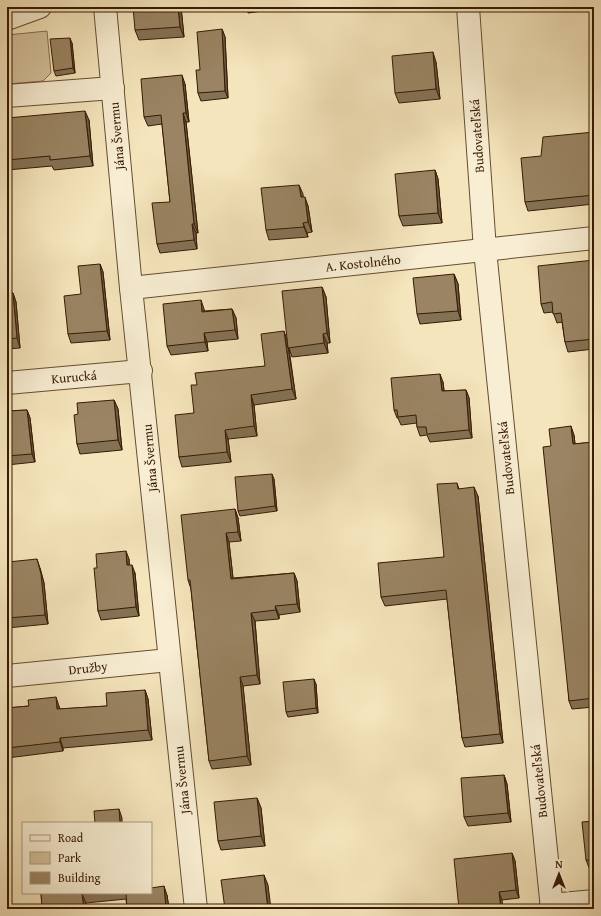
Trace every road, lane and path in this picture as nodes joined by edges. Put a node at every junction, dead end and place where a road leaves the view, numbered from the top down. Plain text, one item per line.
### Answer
1 (40, 7) edge
2 (105, 7) edge
3 (468, 7) edge
4 (7, 19) edge
5 (113, 88) junction
6 (7, 96) edge
7 (594, 238) edge
8 (485, 250) junction
9 (131, 288) junction
10 (141, 371) junction
11 (7, 383) edge
12 (169, 660) junction
13 (7, 676) edge
14 (594, 901) edge
15 (552, 907) edge
16 (196, 909) edge

1 - 4 street
2 - 5 street, Jána Švermu
3 - 8 street, Budovateľská
5 - 6 street
5 - 9 street, Jána Švermu
7 - 8 street, A. Kostolného
8 - 9 street, A. Kostolného
8 - 15 street, Budovateľská
9 - 10 street, Jána Švermu
10 - 11 street, Kurucká
10 - 12 street, Jána Švermu
12 - 13 street, Družby
12 - 16 street, Jána Švermu
14 - 15 street

